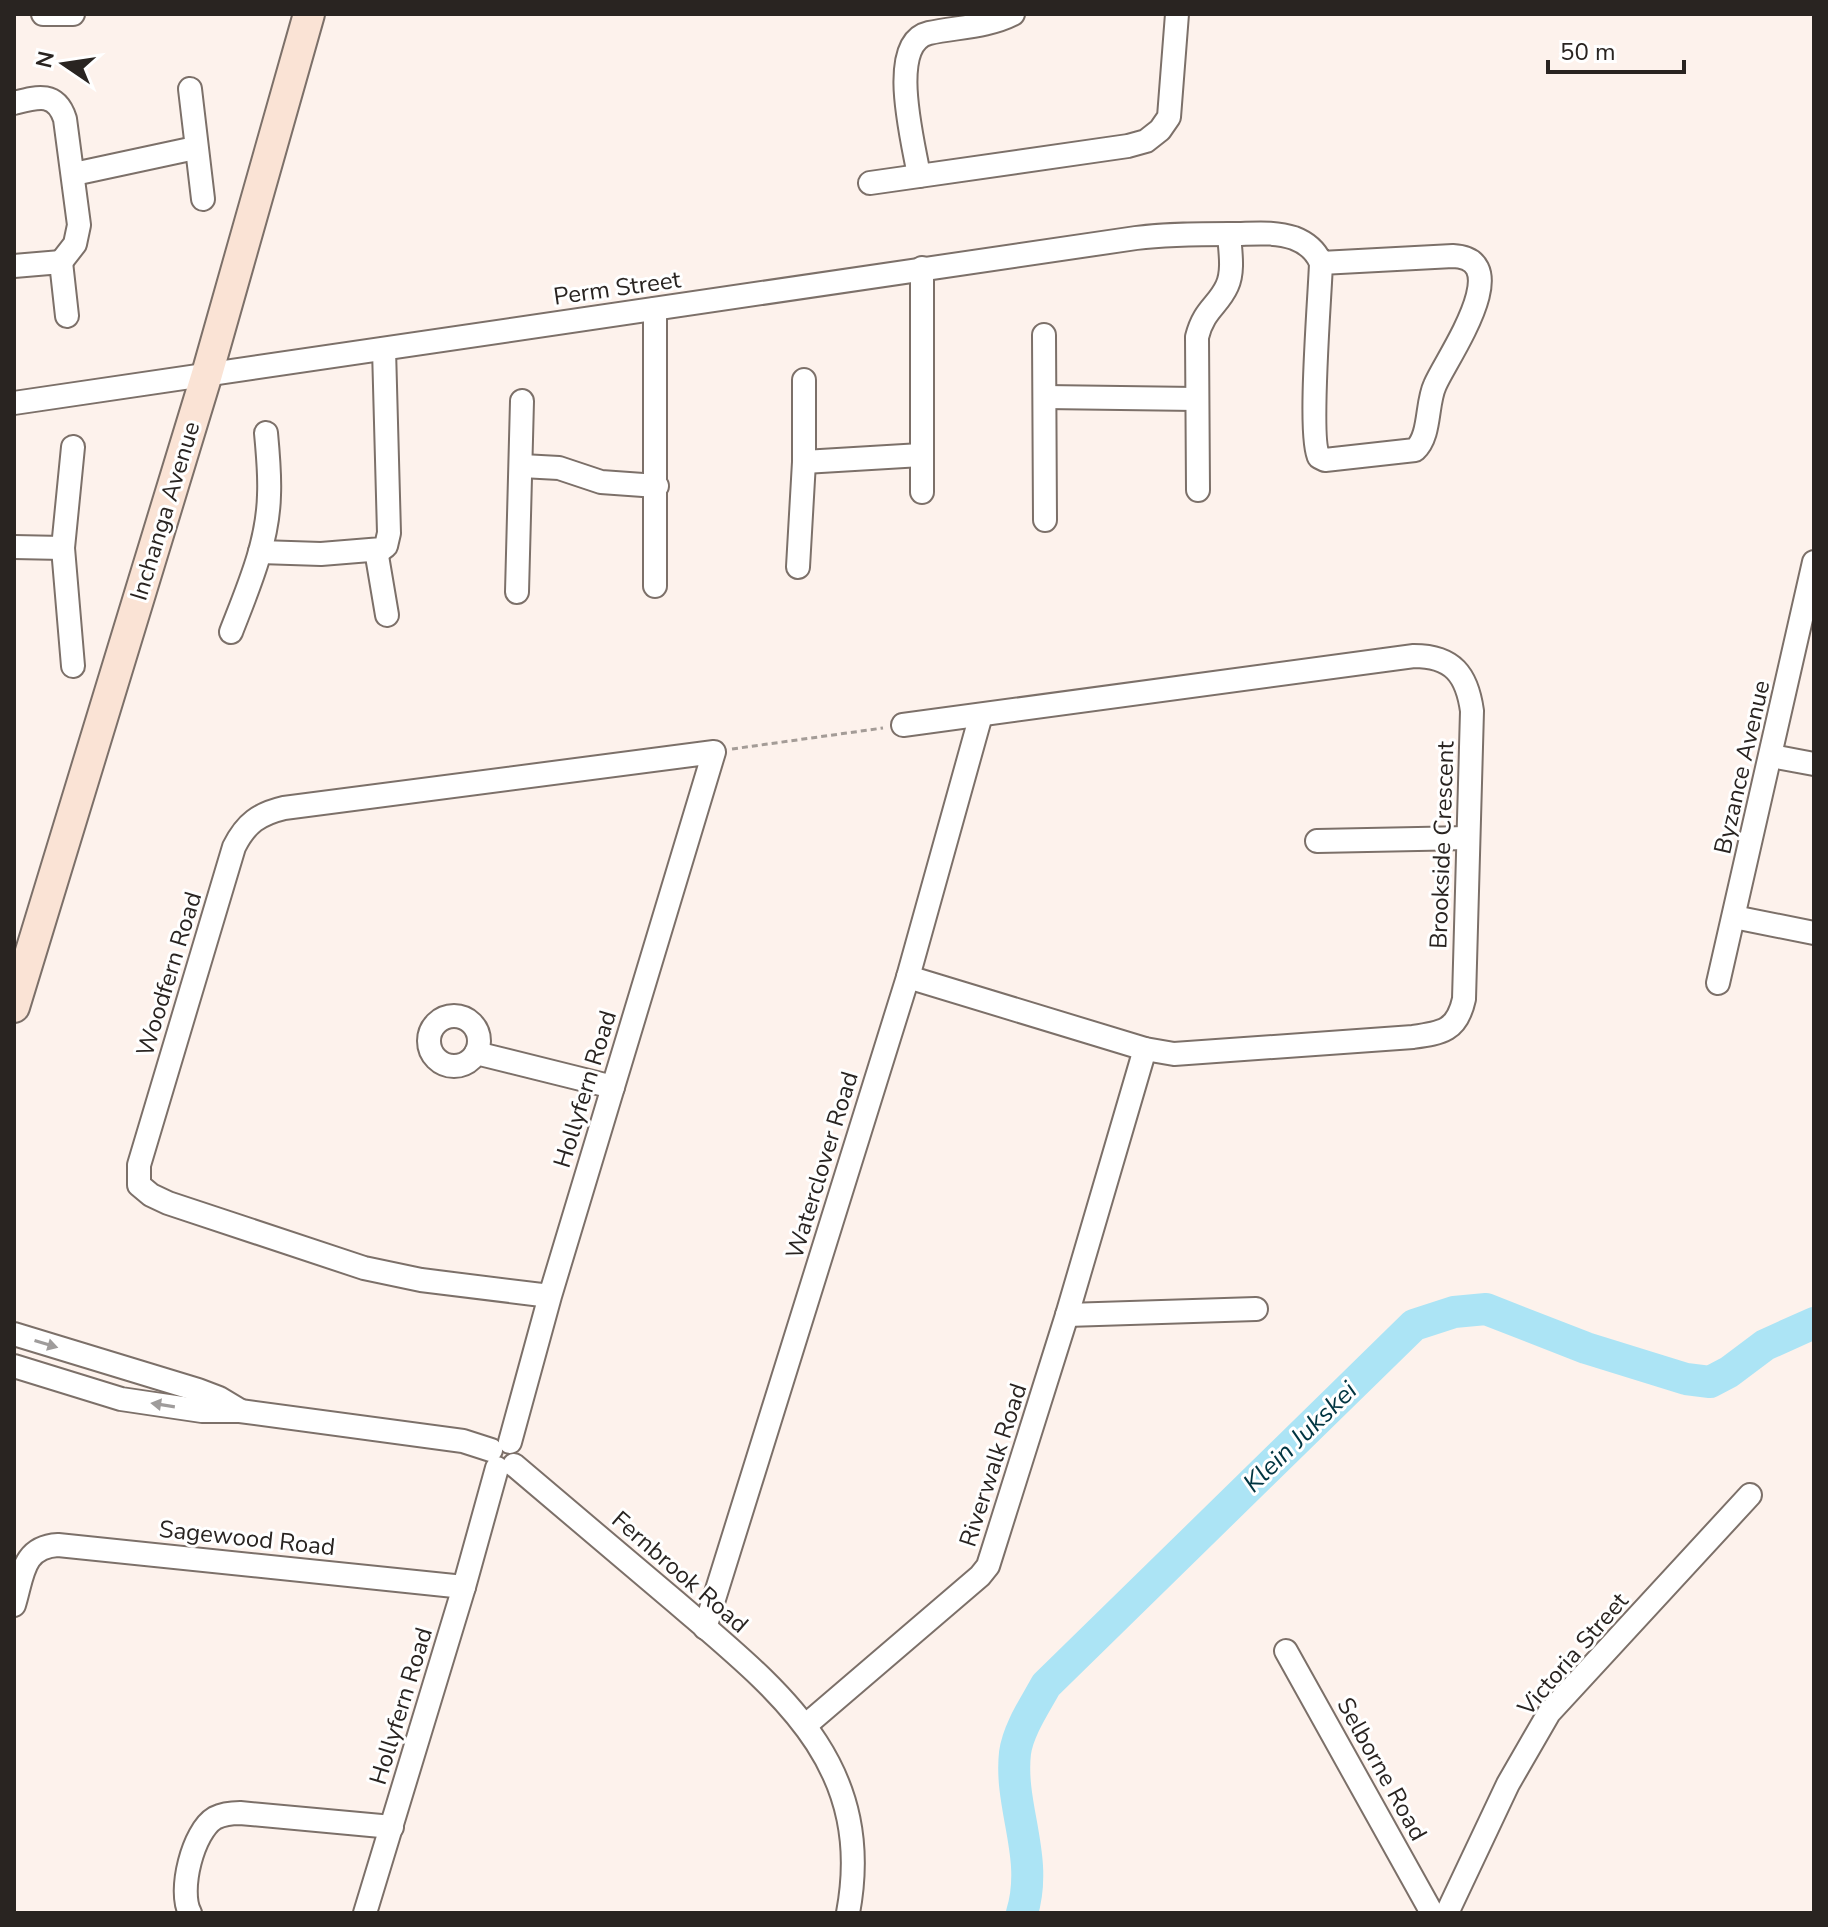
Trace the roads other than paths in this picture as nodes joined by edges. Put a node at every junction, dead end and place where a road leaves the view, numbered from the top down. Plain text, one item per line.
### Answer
1 (43, 14) edge
2 (73, 14) edge
3 (309, 14) edge
4 (1013, 14) edge
5 (1177, 14) edge
6 (190, 89) dead end
7 (14, 103) edge
8 (195, 148) junction
9 (74, 174) junction
10 (919, 176) junction
11 (870, 183) dead end
12 (203, 199) dead end
13 (1229, 234) junction
14 (61, 262) junction
15 (1321, 263) junction
16 (14, 266) edge
17 (922, 268) junction
18 (655, 309) junction
19 (67, 316) dead end
20 (1044, 335) dead end
21 (384, 349) junction
22 (207, 374) junction
23 (804, 380) dead end
24 (1045, 397) junction
25 (1196, 399) junction
26 (522, 401) dead end
27 (14, 403) edge
28 (266, 433) dead end
29 (73, 447) dead end
30 (921, 455) junction
31 (804, 462) junction
32 (522, 466) junction
33 (657, 486) junction
34 (1198, 490) dead end
35 (922, 492) dead end
36 (1045, 520) dead end
37 (14, 547) edge
38 (63, 548) junction
39 (376, 550) junction
40 (260, 552) junction
41 (1814, 562) edge
42 (798, 567) dead end
43 (655, 586) dead end
44 (517, 592) dead end
45 (387, 615) dead end
46 (231, 632) dead end
47 (73, 666) dead end
48 (981, 715) junction
49 (903, 725) road end
50 (714, 752) joint
51 (1771, 756) junction
52 (1814, 764) edge
53 (1468, 838) junction
54 (1317, 841) dead end
55 (1734, 917) junction
56 (1814, 933) edge
57 (908, 977) junction
58 (1718, 983) dead end
59 (14, 1007) edge
60 (1145, 1049) junction
61 (476, 1053) dead end
62 (613, 1087) junction
63 (550, 1296) junction
64 (1256, 1309) dead end
65 (1067, 1315) junction
66 (14, 1334) edge
67 (14, 1366) edge
68 (129, 1369) junction
69 (121, 1399) junction
70 (240, 1411) junction
71 (503, 1456) junction
72 (1750, 1495) dead end
73 (21, 1551) edge
74 (464, 1587) junction
75 (14, 1605) edge
76 (705, 1628) junction
77 (1286, 1651) dead end
78 (806, 1725) junction
79 (392, 1827) junction
80 (190, 1913) edge
81 (365, 1913) edge
82 (848, 1913) edge
83 (1432, 1913) edge
84 (1447, 1913) edge

1 - 2 street
3 - 22 street, Inchanga Avenue
4 - 10 street
5 - 10 street
6 - 8 street
7 - 9 street
8 - 9 street
8 - 12 street
9 - 14 street
10 - 11 street
13 - 15 street, Perm Street
13 - 17 street, Perm Street
13 - 25 street
14 - 16 street
14 - 19 street
15 - 15 street
17 - 18 street, Perm Street
17 - 30 street
18 - 21 street, Perm Street
18 - 33 street
20 - 24 street
21 - 22 street, Perm Street
21 - 39 street
22 - 27 street, Perm Street
22 - 59 street, Inchanga Avenue
23 - 31 street
24 - 25 street
24 - 36 street
25 - 34 street
26 - 32 street
28 - 40 street
29 - 38 street
30 - 31 street
30 - 35 street
31 - 42 street
32 - 33 street
32 - 44 street
33 - 43 street
37 - 38 street
38 - 47 street
39 - 40 street
39 - 45 street
40 - 46 street
41 - 51 street, Byzance Avenue
48 - 49 street, Brookside Crescent
48 - 53 street, Brookside Crescent
48 - 57 street, Waterclover Road
50 - 62 street, Hollyfern Road
50 - 63 street, Woodfern Road
51 - 52 street
51 - 55 street, Byzance Avenue
53 - 54 street
53 - 60 street, Brookside Crescent
55 - 56 street
55 - 58 street, Byzance Avenue
57 - 60 street, Brookside Crescent
57 - 76 street, Waterclover Road
60 - 65 street, Riverwalk Road
61 - 62 street
62 - 63 street, Hollyfern Road
63 - 71 street, Hollyfern Road
64 - 65 street
65 - 78 street, Riverwalk Road
66 -> 68 street
67 - 69 street
68 - 69 street
68 - 70 street
70 -> 69 street
70 - 71 street
71 - 74 street, Hollyfern Road
71 - 76 street, Fernbrook Road
72 - 84 street, Victoria Street
73 - 74 street, Sagewood Road
73 - 75 street, Sagewood Road
74 - 79 street, Hollyfern Road
76 - 78 street, Fernbrook Road
77 - 83 street, Selborne Road
78 - 82 street
79 - 80 street
79 - 81 street, Hollyfern Road

